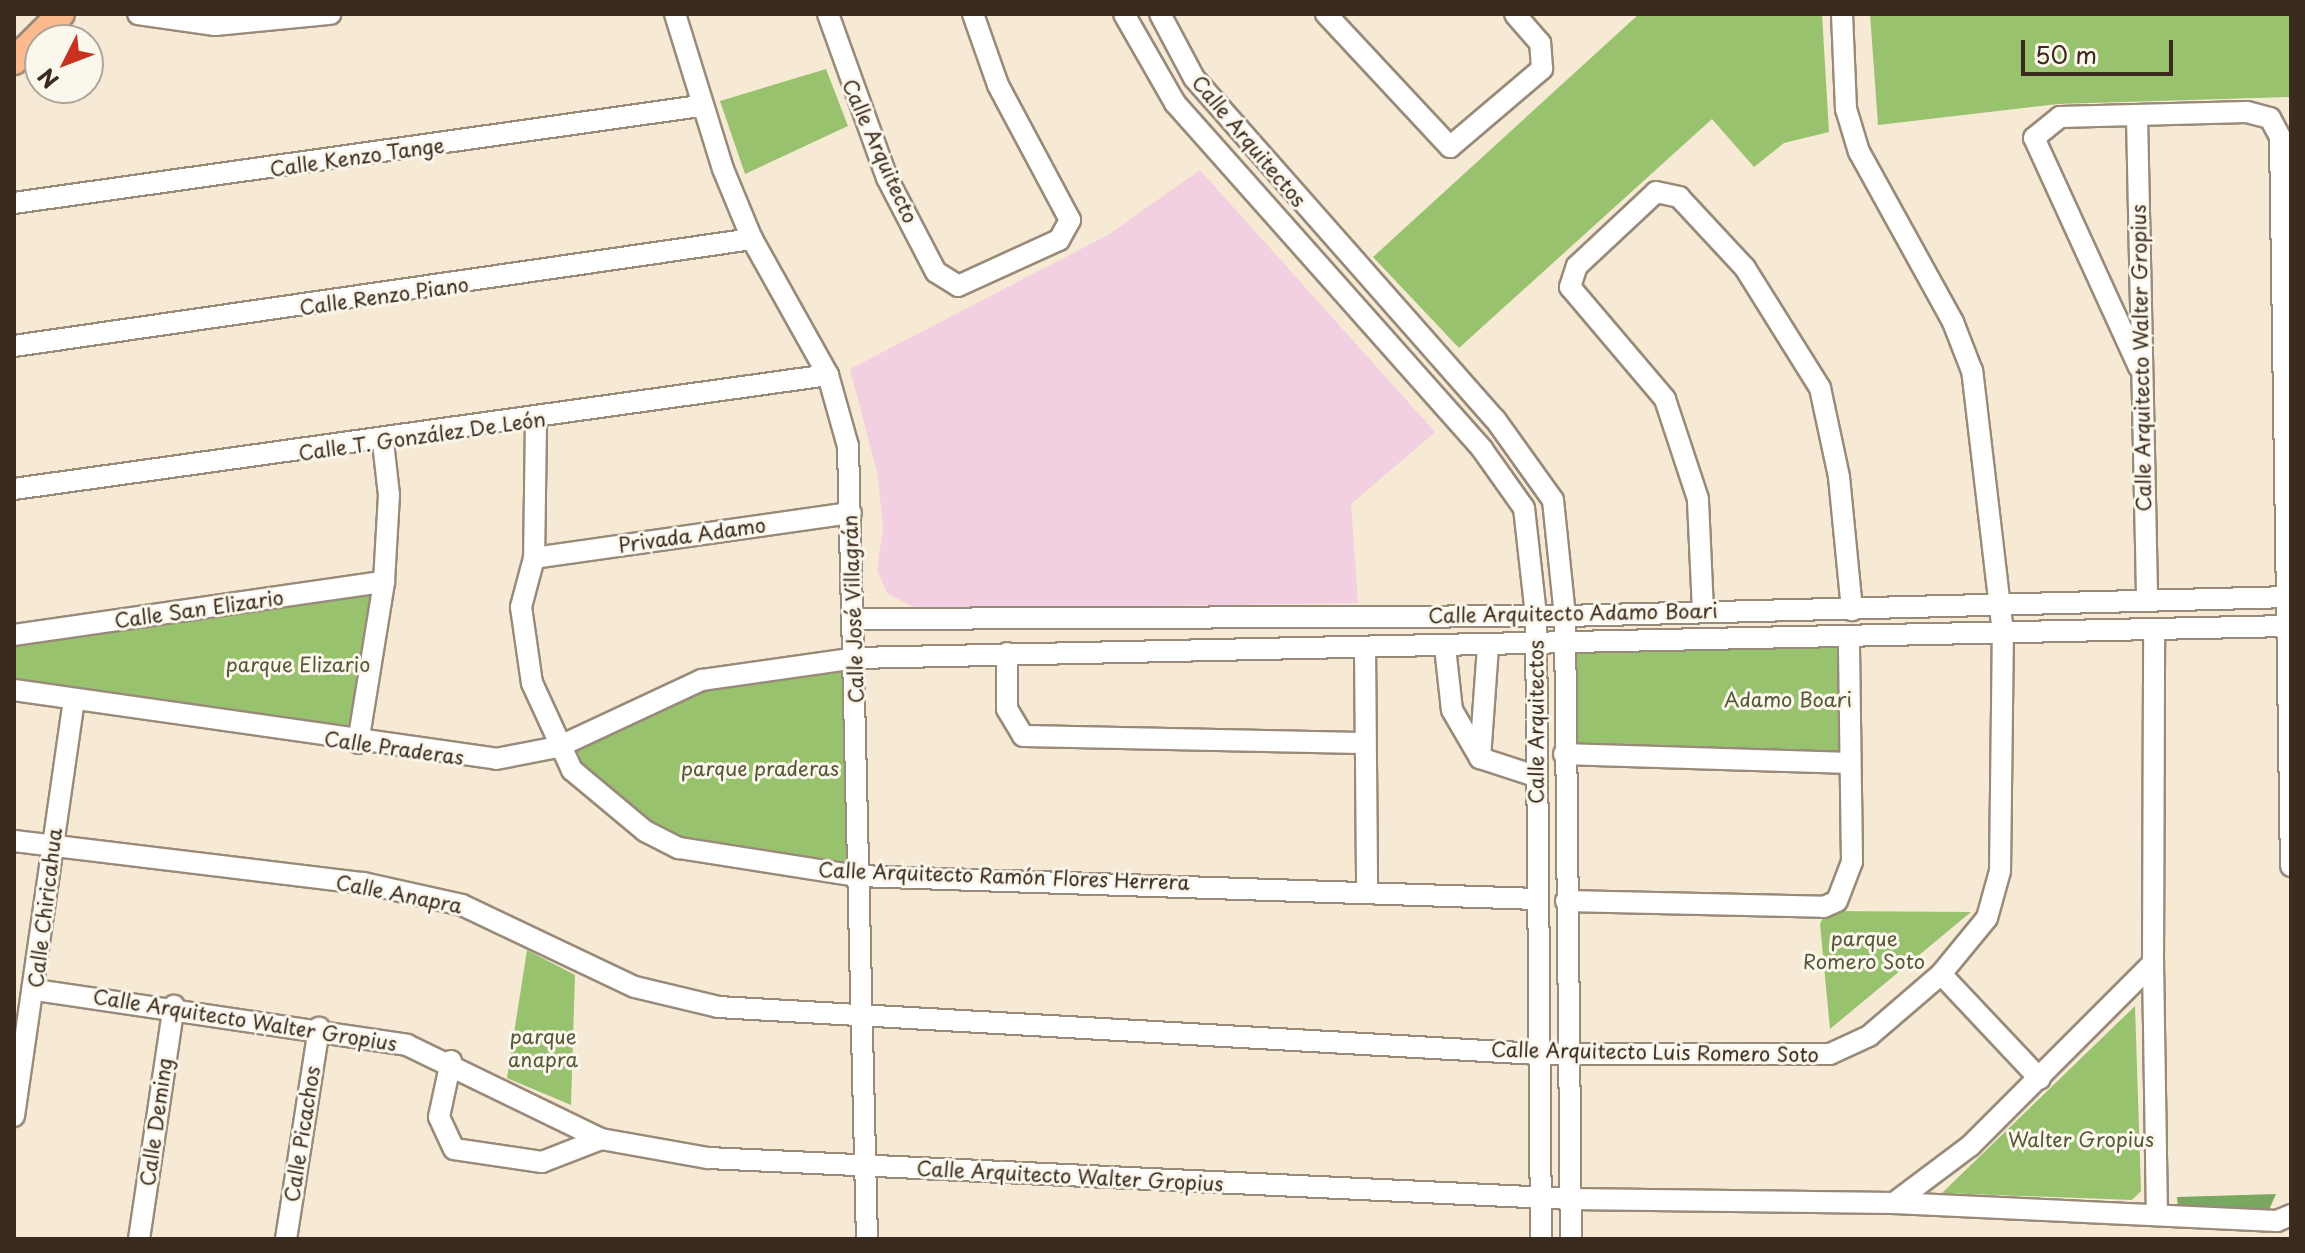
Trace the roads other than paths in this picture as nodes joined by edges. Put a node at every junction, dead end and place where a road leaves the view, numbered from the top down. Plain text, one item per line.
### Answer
1 (61, 14) edge
2 (138, 14) edge
3 (330, 14) edge
4 (675, 14) edge
5 (828, 14) edge
6 (973, 14) edge
7 (1124, 14) edge
8 (1160, 14) edge
9 (1326, 14) edge
10 (1515, 14) edge
11 (1842, 14) edge
12 (14, 61) edge
13 (700, 106) junction
14 (2137, 116) junction
15 (14, 203) edge
16 (752, 239) junction
17 (1409, 322) junction
18 (1387, 342) junction
19 (14, 346) edge
20 (2139, 367) junction
21 (828, 375) junction
22 (536, 421) junction
23 (383, 442) junction
24 (14, 489) edge
25 (851, 513) junction
26 (534, 558) junction
27 (384, 582) junction
28 (2289, 597) edge
29 (2147, 600) junction
30 (2003, 607) junction
31 (1852, 610) junction
32 (1703, 611) junction
33 (1536, 615) junction
34 (1565, 616) junction
35 (855, 619) junction
36 (2289, 626) edge
37 (2154, 631) junction
38 (2003, 633) junction
39 (14, 635) edge
40 (1849, 638) junction
41 (1565, 645) junction
42 (1535, 646) junction
43 (1365, 647) junction
44 (1445, 647) junction
45 (1488, 647) junction
46 (1007, 653) junction
47 (856, 658) junction
48 (14, 690) edge
49 (74, 699) junction
50 (358, 743) junction
51 (1363, 743) junction
52 (558, 747) junction
53 (1564, 754) junction
54 (1480, 758) junction
55 (1849, 763) junction
56 (1535, 776) junction
57 (14, 841) edge
58 (52, 848) junction
59 (2291, 866) edge
60 (858, 876) junction
61 (1367, 890) junction
62 (1537, 899) junction
63 (1566, 901) junction
64 (2153, 963) junction
65 (1941, 974) junction
66 (36, 990) junction
67 (174, 1006) junction
68 (861, 1019) junction
69 (319, 1028) junction
70 (1538, 1054) junction
71 (1569, 1054) junction
72 (451, 1061) junction
73 (2040, 1079) junction
74 (14, 1116) edge
75 (601, 1139) junction
76 (867, 1167) junction
77 (1541, 1197) junction
78 (1570, 1199) junction
79 (1894, 1203) junction
80 (2157, 1214) junction
81 (2291, 1215) edge
82 (139, 1239) edge
83 (286, 1239) edge
84 (867, 1239) edge
85 (1541, 1239) edge
86 (1571, 1239) edge

1 - 12 main road
2 - 3 street
4 - 13 street, Calle José Villagrán
5 - 6 street, Calle Arquitecto
7 - 18 street, Calle Arquitectos
8 - 17 street, Calle Arquitectos
9 - 10 street
11 - 30 street, Calle Arquitecto Luis Romero Soto
13 - 15 street, Calle Kenzo Tange
13 - 16 street, Calle José Villagrán
14 - 20 street, Calle Arquitecto Walter Gropius
14 - 20 street
14 - 28 street
16 - 19 street, Calle Renzo Piano
16 - 21 street, Calle José Villagrán
17 - 18 street
17 - 34 street, Calle Arquitectos
18 - 33 street, Calle Arquitectos
20 - 29 street, Calle Arquitecto Walter Gropius
21 - 22 street, Calle T. González De León
21 - 25 street, Calle José Villagrán
22 - 23 street, Calle T. González De León
22 - 26 street, Calle Arquitecto Ramón Flores Herrera
23 - 24 street, Calle T. González De León
23 - 27 street
25 - 26 street, Privada Adamo
25 - 35 street, Calle José Villagrán
26 - 52 street, Calle Arquitecto Ramón Flores Herrera
27 - 39 street, Calle San Elizario
27 - 50 street
28 - 29 street, Calle Arquitecto Adamo Boari
28 - 36 street
29 - 30 street, Calle Arquitecto Adamo Boari
30 - 31 street, Calle Arquitecto Adamo Boari
30 - 38 street, Calle Arquitecto Luis Romero Soto
31 - 32 street, Calle Arquitecto Adamo Boari
31 - 32 street
32 - 34 street, Calle Arquitecto Adamo Boari
33 - 34 street, Calle Arquitecto Adamo Boari
33 - 35 street, Calle Arquitecto Adamo Boari
33 - 42 street, Calle Arquitectos
34 - 41 street, Calle Arquitectos
35 - 47 street, Calle José Villagrán
36 - 37 street, Calle Arquitecto Adamo Boari
36 - 59 street
37 - 38 street, Calle Arquitecto Adamo Boari
37 - 64 street
38 - 40 street, Calle Arquitecto Adamo Boari
38 - 65 street, Calle Arquitecto Luis Romero Soto
40 - 41 street, Calle Arquitecto Adamo Boari
40 - 55 street
41 - 42 street, Calle Arquitecto Adamo Boari
41 - 53 street, Calle Arquitectos
42 - 45 street, Calle Arquitecto Adamo Boari
42 - 56 street, Calle Arquitectos
43 - 44 street, Calle Arquitecto Adamo Boari
43 - 46 street, Calle Arquitecto Adamo Boari
43 - 51 street
44 - 45 street, Calle Arquitecto Adamo Boari
44 - 54 street
45 - 54 street
46 - 47 street, Calle Arquitecto Adamo Boari
46 - 51 street
47 - 52 street, Calle Praderas
47 - 60 street, Calle José Villagrán
48 - 49 street, Calle Praderas
49 - 50 street, Calle Praderas
49 - 58 street, Calle Chiricahua
50 - 52 street, Calle Praderas
51 - 61 street
52 - 60 street, Calle Arquitecto Ramón Flores Herrera
53 - 55 street
53 - 63 street, Calle Arquitectos
54 - 56 street
55 - 63 street
56 - 62 street, Calle Arquitectos
57 - 58 street, Calle Anapra
58 - 66 street, Calle Chiricahua
58 - 68 street, Calle Anapra
60 - 61 street, Calle Arquitecto Ramón Flores Herrera
60 - 68 street, Calle José Villagrán
61 - 62 street, Calle Arquitecto Ramón Flores Herrera
62 - 70 street, Calle Arquitectos
63 - 71 street, Calle Arquitectos
64 - 73 street
64 - 80 street
65 - 71 street, Calle Arquitecto Luis Romero Soto
65 - 73 street
66 - 67 street, Calle Arquitecto Walter Gropius
66 - 74 street, Calle Chiricahua
67 - 69 street, Calle Arquitecto Walter Gropius
67 - 82 street, Calle Deming
68 - 70 street, Calle Arquitecto Luis Romero Soto
68 - 76 street, Calle José Villagrán
69 - 72 street, Calle Arquitecto Walter Gropius
69 - 83 street, Calle Picachos
70 - 71 street, Calle Arquitecto Luis Romero Soto
70 - 77 street, Calle Arquitectos
71 - 78 street, Calle Arquitectos
72 - 75 street, Calle Arquitecto Walter Gropius
72 - 75 street
73 - 79 street
75 - 76 street, Calle Arquitecto Walter Gropius
76 - 77 street, Calle Arquitecto Walter Gropius
76 - 84 street, Calle José Villagrán
77 - 78 street, Calle Arquitecto Walter Gropius
77 - 85 street, Calle Arquitectos
78 - 79 street
78 - 86 street, Calle Arquitectos
79 - 80 street
80 - 81 street

